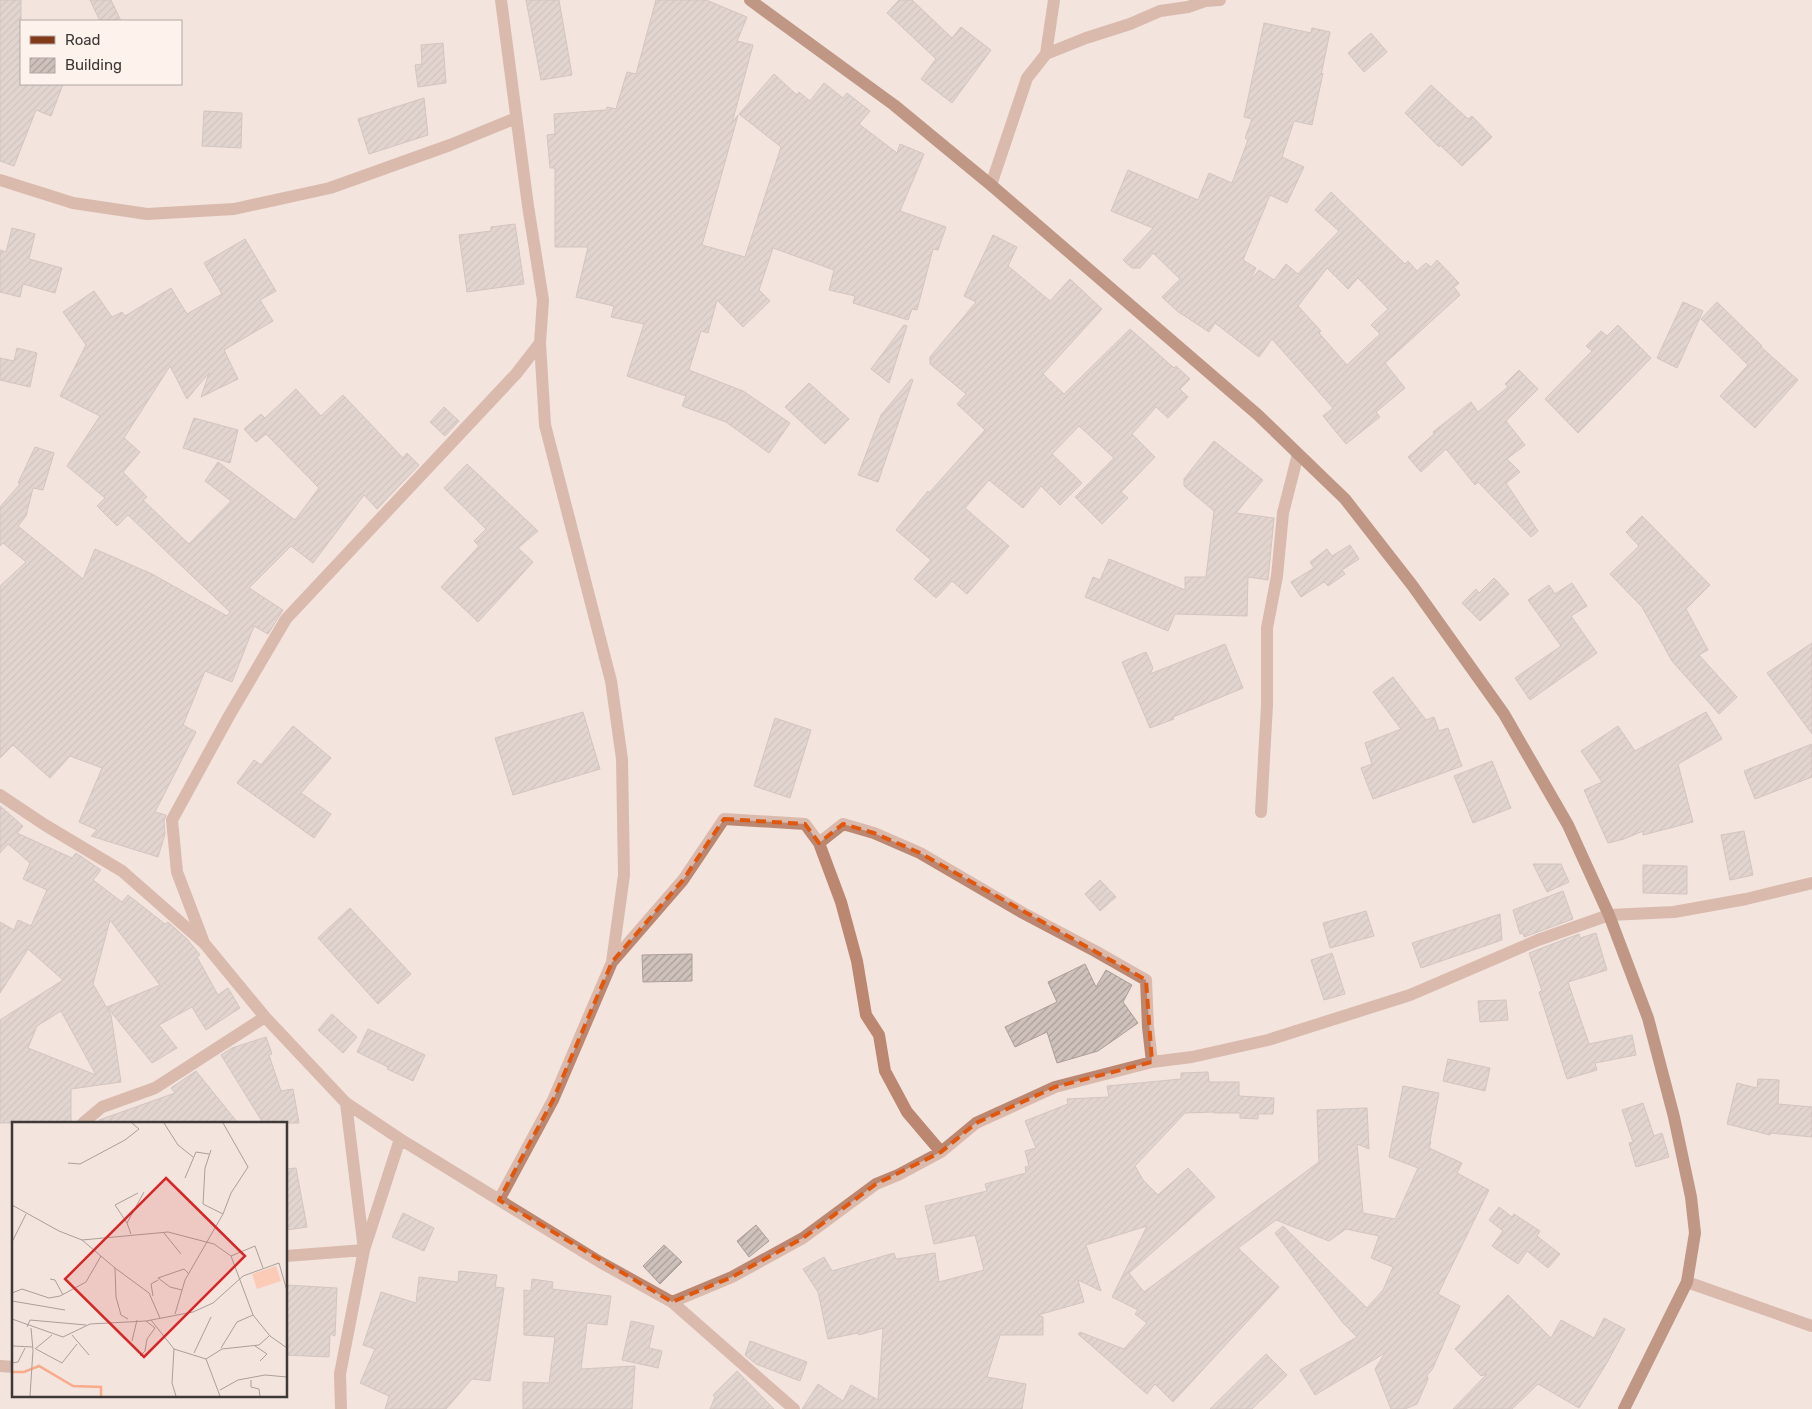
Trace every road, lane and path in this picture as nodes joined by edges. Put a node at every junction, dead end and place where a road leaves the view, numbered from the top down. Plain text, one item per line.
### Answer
1 (501, 0) edge
2 (750, 0) edge
3 (1054, 0) edge
4 (1220, 0) edge
5 (1046, 54) junction
6 (516, 118) junction
7 (0, 180) edge
8 (991, 185) junction
9 (540, 343) junction
10 (1298, 454) junction
11 (0, 795) edge
12 (1261, 812) dead end
13 (819, 843) junction
14 (1812, 883) edge
15 (1609, 915) junction
16 (204, 943) junction
17 (612, 962) junction
18 (264, 1017) junction
19 (1152, 1062) junction
20 (346, 1104) junction
21 (85, 1122) edge
22 (400, 1139) junction
23 (941, 1152) junction
24 (499, 1200) junction
25 (364, 1250) junction
26 (288, 1256) edge
27 (1688, 1282) junction
28 (672, 1302) junction
29 (1812, 1326) edge
30 (341, 1409) edge
31 (794, 1409) edge
32 (1624, 1409) edge

1 - 6 street
2 - 8 main road
3 - 5 street
4 - 5 street
5 - 8 street
6 - 7 street
6 - 9 street
8 - 10 main road
9 - 16 street
9 - 17 street
10 - 12 street
10 - 15 main road
11 - 16 street
13 - 17 street
13 - 19 street
13 - 23 street
14 - 15 street
15 - 19 street
15 - 27 main road
16 - 18 street
17 - 24 street
18 - 20 street
18 - 21 street
19 - 23 street
20 - 22 street
20 - 25 street
22 - 24 street
22 - 25 street
23 - 28 street
24 - 28 street
25 - 26 street
25 - 30 street
27 - 29 street
27 - 32 main road
28 - 31 street

